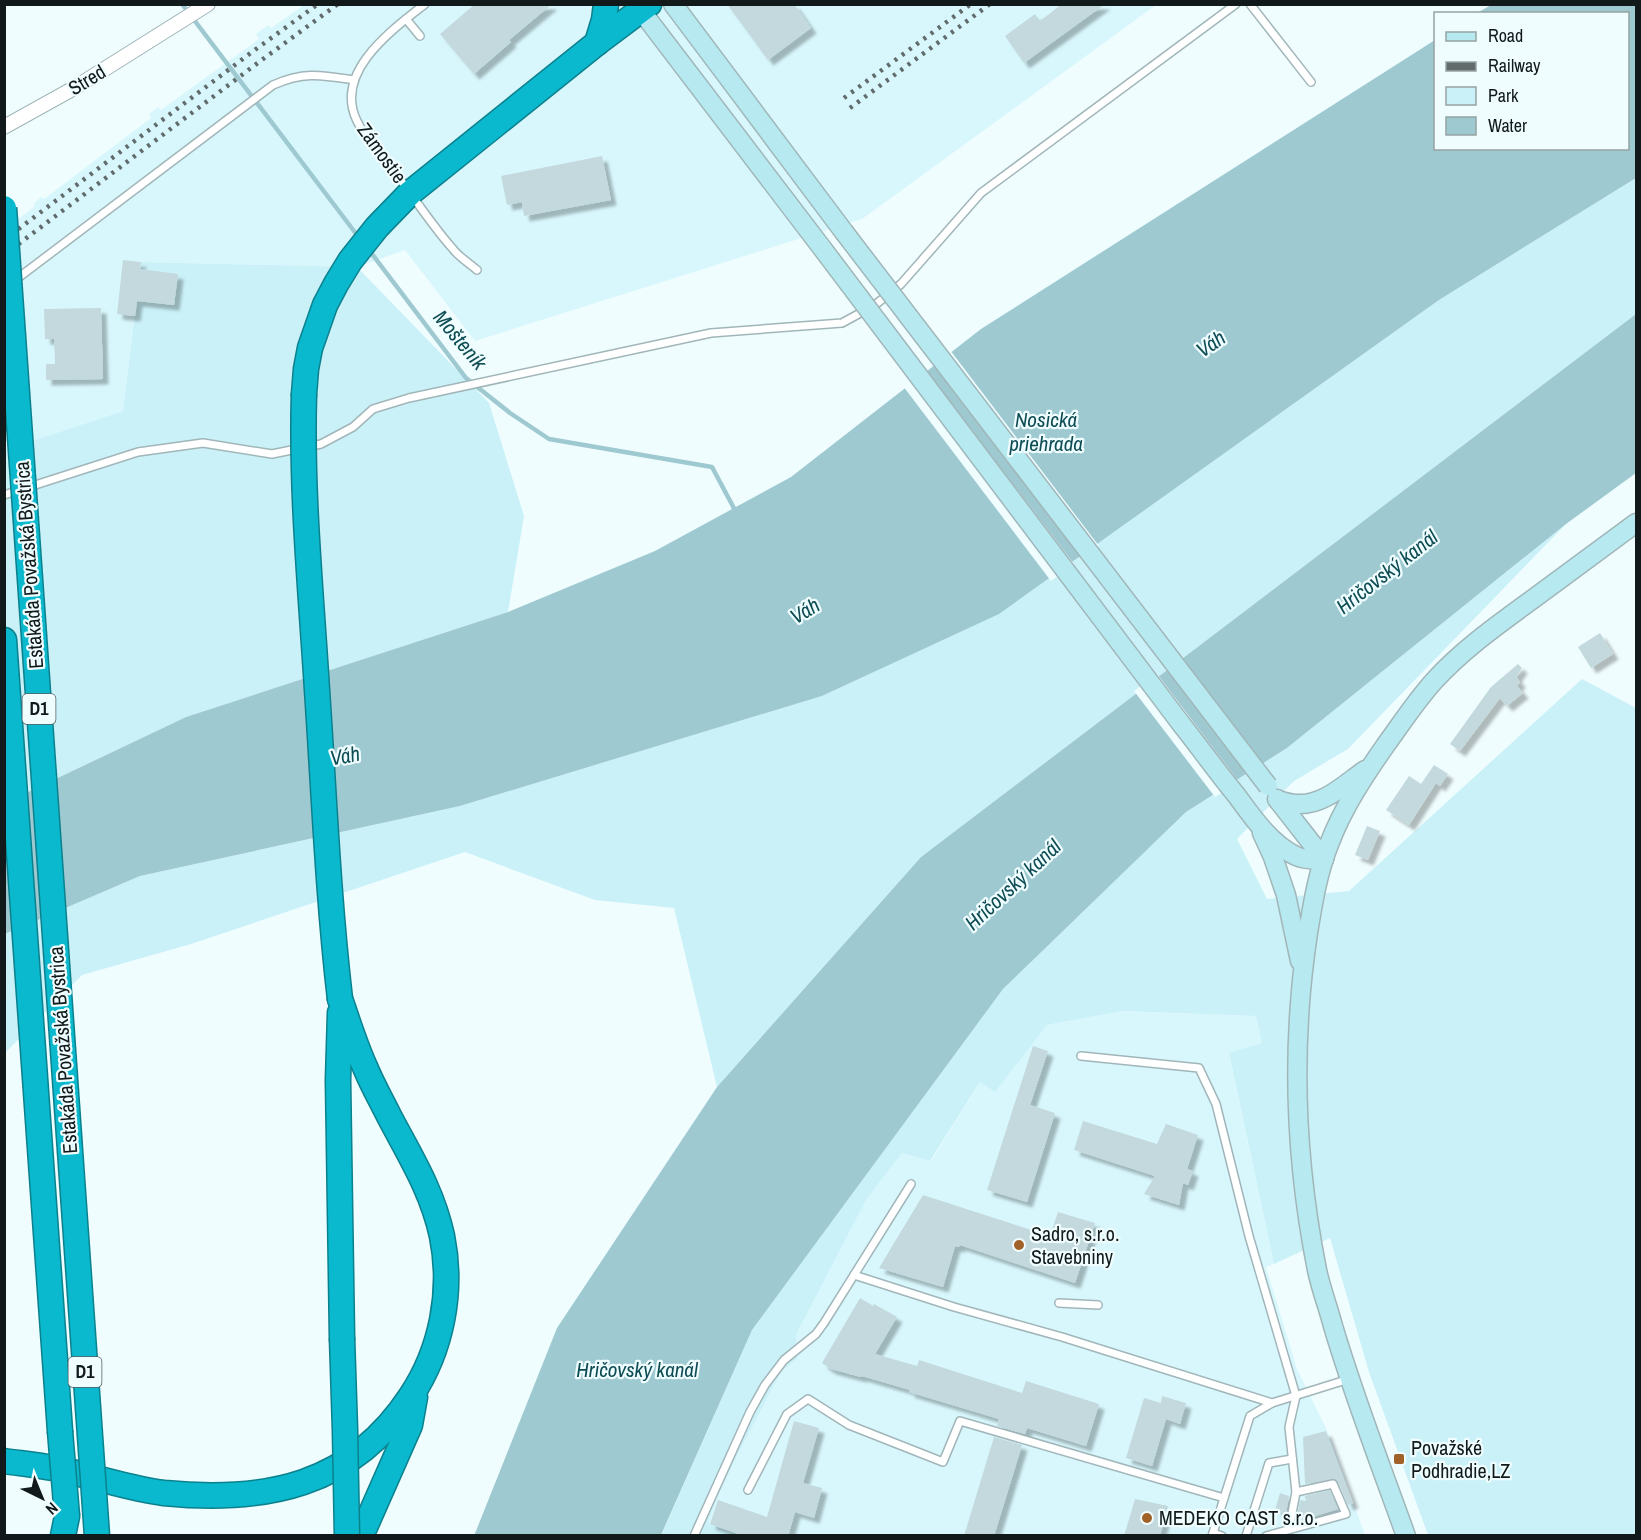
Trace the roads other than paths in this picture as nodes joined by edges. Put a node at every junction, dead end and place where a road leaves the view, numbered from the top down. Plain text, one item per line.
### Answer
1 (208, 4) edge
2 (425, 4) edge
3 (606, 4) edge
4 (674, 4) edge
5 (1236, 4) edge
6 (1250, 4) edge
7 (642, 7) edge
8 (406, 19) junction
9 (420, 36) dead end
10 (597, 43) junction
11 (354, 80) junction
12 (1311, 82) dead end
13 (4, 127) edge
14 (410, 193) junction
15 (4, 208) edge
16 (477, 270) dead end
17 (4, 288) edge
18 (4, 495) edge
19 (1636, 523) edge
20 (4, 640) edge
21 (1372, 765) junction
22 (1273, 793) junction
23 (1255, 820) junction
24 (1323, 859) junction
25 (1302, 972) junction
26 (340, 999) junction
27 (1081, 1056) dead end
28 (911, 1184) dead end
29 (854, 1275) junction
30 (1059, 1303) dead end
31 (1098, 1305) dead end
32 (1348, 1379) junction
33 (416, 1389) junction
34 (1296, 1396) junction
35 (1272, 1403) junction
36 (1292, 1459) junction
37 (4, 1461) edge
38 (748, 1490) dead end
39 (1296, 1492) junction
40 (1224, 1498) junction
41 (66, 1529) edge
42 (1289, 1529) junction
43 (1213, 1534) edge
44 (97, 1536) edge
45 (347, 1536) edge
46 (361, 1536) edge
47 (694, 1536) edge
48 (1222, 1536) edge
49 (1246, 1536) edge
50 (1266, 1536) edge
51 (1406, 1536) edge

1 - 13 street, Stred
2 - 8 lane, Zámostie
3 - 10 highway
4 - 22 main road, bridge
5 - 18 lane
6 - 12 lane
7 - 10 highway
7 - 23 main road, bridge
8 - 9 lane
8 - 11 lane, Zámostie
10 - 14 highway
11 - 14 lane, Zámostie
11 - 17 lane
14 - 16 lane, Zámostie
14 - 26 highway, bridge
15 - 44 highway, Estakáda Považská Bystrica / D1, bridge
19 - 21 main road
20 - 41 highway, Estakáda Považská Bystrica / D1, bridge
21 - 22 main road
21 - 24 main road
22 - 24 main road
23 - 24 main road
23 - 25 main road
24 - 25 main road
25 - 32 main road
26 - 33 highway
26 - 45 highway, bridge
27 - 34 lane
28 - 29 lane
29 - 35 lane
29 - 47 lane
30 - 31 lane
32 - 34 lane
32 - 51 main road
33 - 37 highway, bridge
33 - 46 highway
34 - 35 lane
34 - 36 lane
35 - 40 lane
36 - 39 lane
36 - 49 lane
38 - 40 lane
39 - 42 lane
39 - 42 lane
40 - 43 lane
42 - 50 lane
43 - 48 lane

